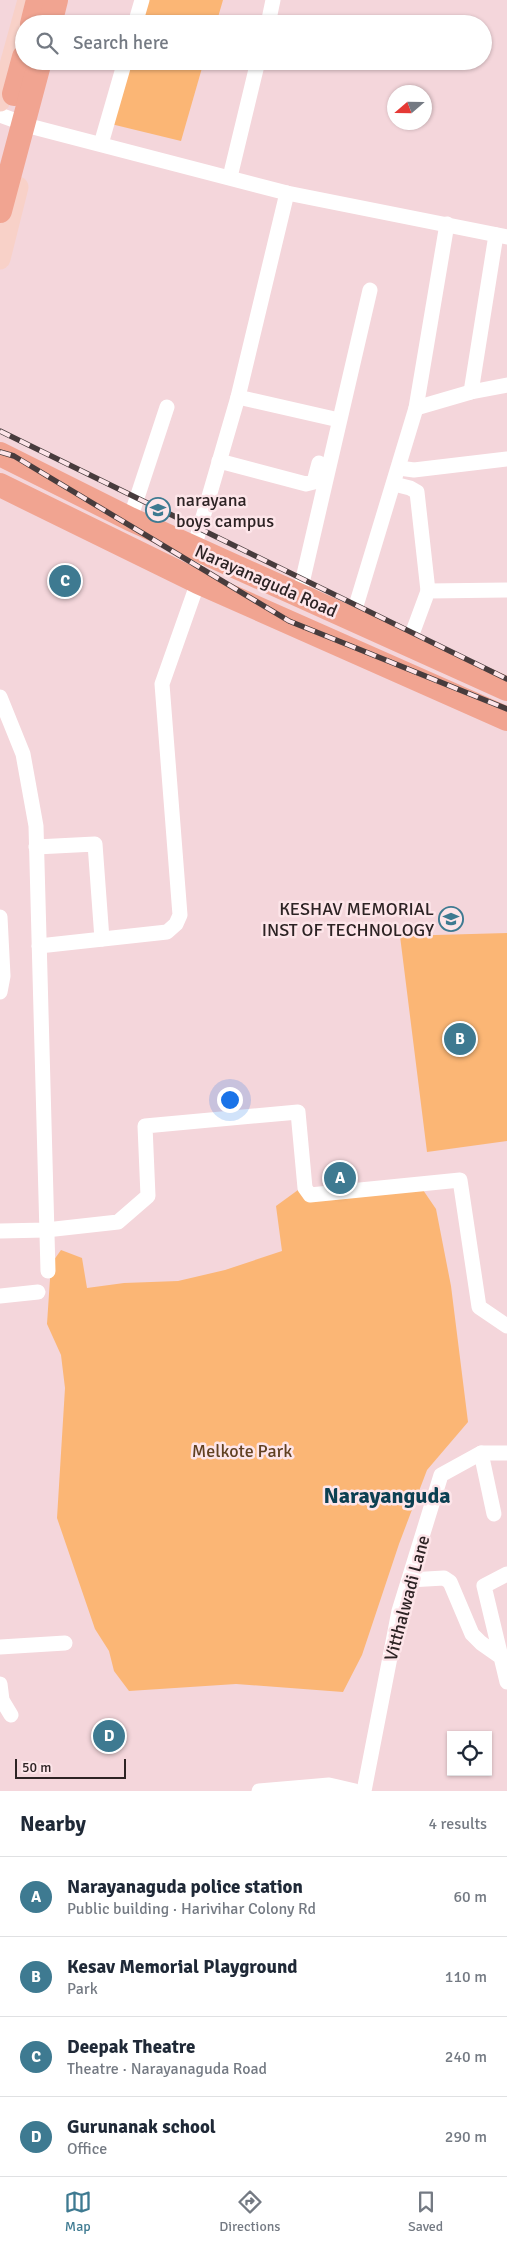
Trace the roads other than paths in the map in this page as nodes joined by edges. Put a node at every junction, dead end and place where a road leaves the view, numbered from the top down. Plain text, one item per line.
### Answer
1 (28, 0) edge
2 (38, 0) edge
3 (56, 0) edge
4 (67, 0) edge
5 (142, 0) edge
6 (273, 0) edge
7 (24, 15) edge
8 (34, 15) edge
9 (52, 15) edge
10 (63, 15) edge
11 (138, 15) edge
12 (270, 15) edge
13 (15, 46) edge
14 (20, 70) edge
15 (38, 70) edge
16 (48, 70) edge
17 (122, 70) edge
18 (256, 70) edge
19 (0, 100) edge
20 (0, 115) edge
21 (33, 127) junction
22 (101, 144) junction
23 (0, 149) edge
24 (230, 177) junction
25 (287, 193) junction
26 (0, 211) edge
27 (447, 224) junction
28 (501, 236) edge
29 (0, 259) edge
30 (370, 290) dead end
31 (507, 385) edge
32 (471, 392) junction
33 (238, 397) junction
34 (167, 406) dead end
35 (416, 408) junction
36 (334, 419) junction
37 (0, 454) edge
38 (507, 459) edge
39 (219, 461) junction
40 (399, 468) junction
41 (394, 484) junction
42 (0, 485) edge
43 (130, 519) junction
44 (194, 548) junction
45 (198, 582) junction
46 (507, 590) edge
47 (428, 591) junction
48 (299, 596) junction
49 (352, 620) junction
50 (408, 645) junction
51 (507, 689) edge
52 (0, 697) edge
53 (507, 719) edge
54 (36, 847) junction
55 (0, 917) edge
56 (102, 939) junction
57 (39, 946) junction
58 (0, 992) edge
59 (46, 1230) junction
60 (0, 1231) edge
61 (48, 1271) dead end
62 (38, 1292) dead end
63 (0, 1296) edge
64 (507, 1326) edge
65 (481, 1453) junction
66 (507, 1453) edge
67 (494, 1514) dead end
68 (507, 1574) edge
69 (409, 1580) junction
70 (65, 1644) dead end
71 (0, 1647) edge
72 (501, 1657) junction
73 (507, 1682) edge
74 (0, 1684) edge
75 (11, 1715) dead end
76 (259, 1791) edge
77 (355, 1791) edge
78 (364, 1791) edge

1 - 7 street
2 - 8 main road
3 - 9 main road
4 - 10 street
5 - 11 street
6 - 12 street
13 - 19 street
14 - 23 main road
15 - 26 main road
16 - 21 street
17 - 22 street
18 - 24 street
20 - 21 street
21 - 22 street
21 - 29 street
22 - 24 street
24 - 25 street
25 - 27 street
25 - 33 street
27 - 28 street
27 - 35 street
28 - 32 street
30 - 36 street
31 - 32 street
32 - 35 street
33 - 36 street
33 - 39 street
34 - 43 street
35 - 40 street
36 - 39 street
36 - 48 street
37 - 43 main road, Narayanaguda Road
38 - 40 street
39 - 44 street
40 - 41 street
41 - 47 street
41 - 49 street
42 - 45 main road, Narayanaguda Road
43 - 44 main road, Narayanaguda Road
44 - 45 street
44 - 48 main road, Narayanaguda Road
45 - 53 main road, Narayanaguda Road
45 - 56 street
46 - 47 street
47 - 50 street
48 - 49 main road, Narayanaguda Road
49 - 50 main road, Narayanaguda Road
50 - 51 main road, Narayanaguda Road
52 - 54 street
54 - 56 street
54 - 57 street
55 - 58 street
56 - 57 street
57 - 59 street
59 - 60 street
59 - 61 street
59 - 64 street
62 - 63 street
65 - 66 street, Vitthalwadi Lane
65 - 67 street
65 - 69 street, Vitthalwadi Lane
68 - 72 street
69 - 72 street
69 - 78 street, Vitthalwadi Lane
70 - 71 street
72 - 73 street
74 - 75 street
76 - 77 street

